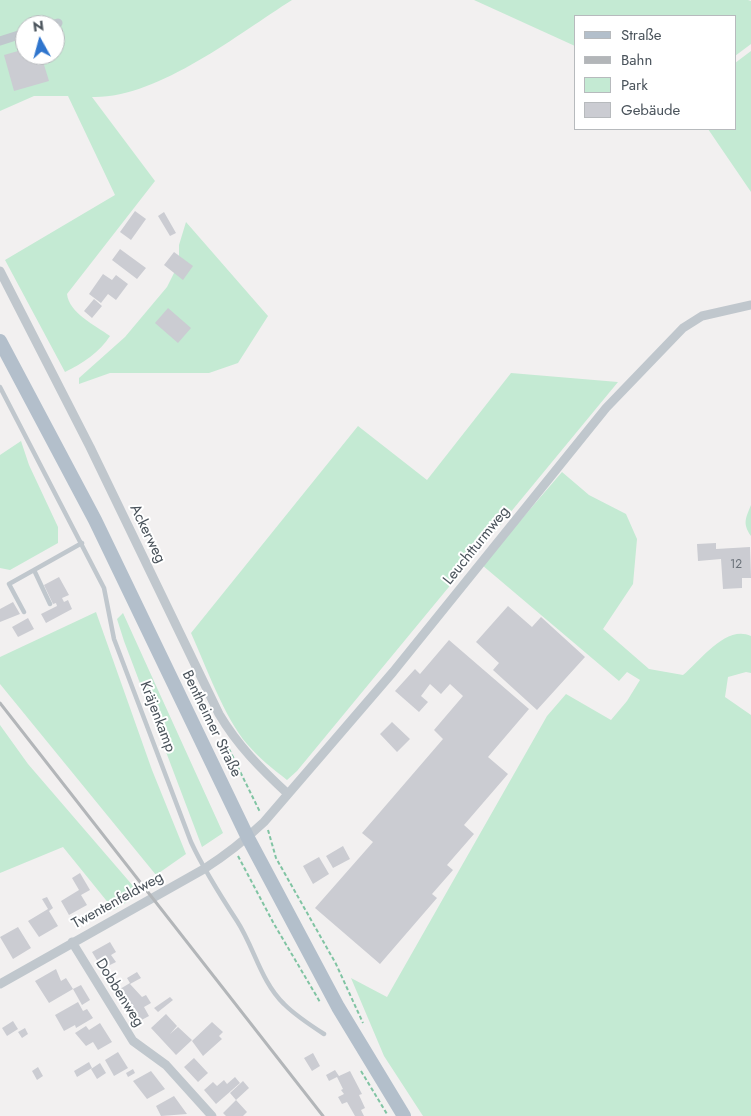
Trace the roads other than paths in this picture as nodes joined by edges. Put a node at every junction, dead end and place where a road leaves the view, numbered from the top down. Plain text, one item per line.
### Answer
1 (15, 36) edge
2 (0, 41) edge
3 (0, 271) edge
4 (751, 305) edge
5 (0, 341) edge
6 (0, 387) edge
7 (82, 543) junction
8 (34, 570) junction
9 (50, 604) dead end
10 (24, 612) dead end
11 (288, 794) junction
12 (248, 838) junction
13 (204, 869) junction
14 (72, 942) junction
15 (0, 984) edge
16 (324, 1034) dead end
17 (212, 1116) edge
18 (404, 1116) edge

1 - 2 street
3 - 11 street, Ackerweg
4 - 11 street, Leuchtturmweg
5 - 12 main road, Bentheimer Straße
6 - 7 lane, Kräjenkamp
7 - 8 lane
7 - 13 lane, Kräjenkamp
8 - 9 lane
8 - 10 lane
11 - 12 street, Leuchtturmweg
12 - 13 street, Twentenfeldweg
12 - 18 main road, Bentheimer Straße
13 - 14 street, Twentenfeldweg
13 - 16 lane, Kräjenkamp
14 - 15 street, Twentenfeldweg
14 - 17 street, Dobbenweg

